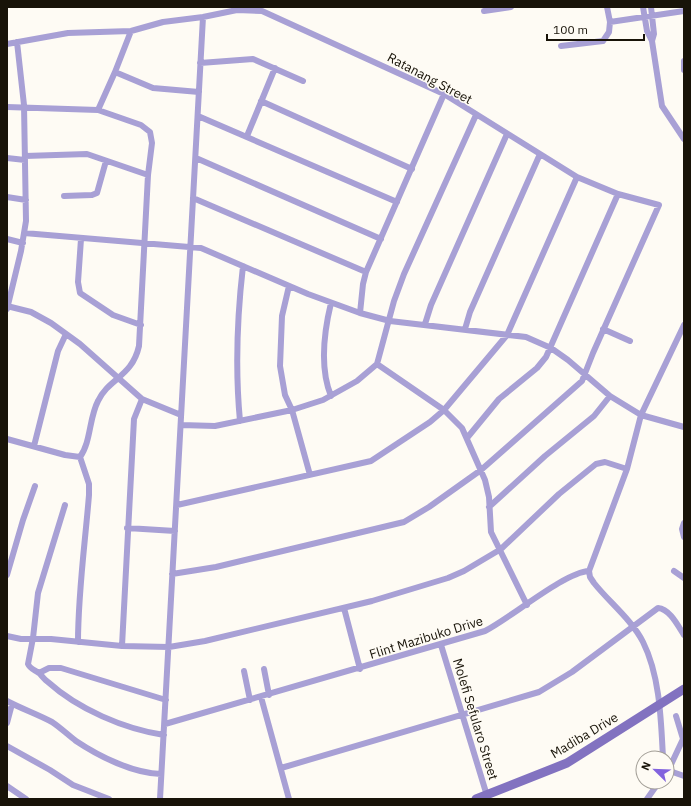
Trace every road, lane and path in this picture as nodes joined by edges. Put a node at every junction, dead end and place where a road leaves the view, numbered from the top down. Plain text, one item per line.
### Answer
1 (511, 7) edge
2 (607, 7) edge
3 (643, 7) edge
4 (651, 7) edge
5 (484, 11) dead end
6 (684, 11) edge
7 (652, 16) junction
8 (203, 17) junction
9 (644, 18) junction
10 (610, 22) junction
11 (131, 31) junction
12 (652, 41) junction
13 (17, 42) junction
14 (7, 44) edge
15 (561, 46) dead end
16 (684, 61) edge
17 (200, 63) junction
18 (275, 68) junction
19 (684, 70) edge
20 (115, 72) junction
21 (303, 81) dead end
22 (199, 92) junction
23 (444, 94) junction
24 (261, 101) junction
25 (7, 107) edge
26 (24, 108) junction
27 (98, 110) junction
28 (476, 115) junction
29 (198, 116) junction
30 (507, 134) junction
31 (247, 136) junction
32 (684, 139) edge
33 (540, 154) junction
34 (7, 158) edge
35 (25, 158) junction
36 (196, 158) junction
37 (106, 161) junction
38 (412, 170) junction
39 (148, 174) junction
40 (577, 177) junction
41 (618, 194) junction
42 (64, 196) dead end
43 (7, 197) edge
44 (194, 198) junction
45 (26, 200) junction
46 (397, 202) junction
47 (24, 233) junction
48 (7, 239) edge
49 (80, 239) junction
50 (381, 239) junction
51 (23, 242) junction
52 (144, 243) junction
53 (192, 247) junction
54 (243, 266) junction
55 (366, 272) junction
56 (7, 275) edge
57 (14, 278) junction
58 (289, 286) junction
59 (331, 303) junction
60 (7, 307) edge
61 (360, 313) junction
62 (390, 321) junction
63 (425, 324) junction
64 (140, 325) junction
65 (684, 325) edge
66 (465, 329) junction
67 (604, 329) junction
68 (66, 334) junction
69 (507, 335) junction
70 (630, 341) dead end
71 (550, 348) junction
72 (377, 364) junction
73 (586, 374) junction
74 (119, 379) junction
75 (331, 396) junction
76 (610, 396) junction
77 (142, 399) junction
78 (292, 410) junction
79 (444, 410) junction
80 (181, 415) junction
81 (641, 415) junction
82 (240, 422) junction
83 (181, 425) junction
84 (684, 427) edge
85 (467, 438) junction
86 (7, 439) edge
87 (34, 446) junction
88 (80, 457) junction
89 (627, 469) junction
90 (481, 470) junction
91 (310, 475) junction
92 (35, 486) dead end
93 (65, 505) dead end
94 (177, 505) junction
95 (489, 507) junction
96 (684, 523) edge
97 (127, 528) junction
98 (175, 531) junction
99 (684, 537) edge
100 (500, 549) junction
101 (589, 571) junction
102 (674, 571) dead end
103 (172, 574) junction
104 (7, 575) edge
105 (684, 578) edge
106 (527, 605) junction
107 (344, 608) junction
108 (632, 627) junction
109 (684, 635) edge
110 (7, 636) edge
111 (33, 638) junction
112 (78, 642) junction
113 (441, 645) junction
114 (122, 646) junction
115 (169, 647) junction
116 (264, 669) dead end
117 (360, 669) junction
118 (244, 671) dead end
119 (39, 673) junction
120 (684, 689) edge
121 (269, 695) junction
122 (261, 697) junction
123 (166, 700) junction
124 (250, 700) junction
125 (9, 702) edge
126 (658, 705) junction
127 (463, 714) junction
128 (676, 716) dead end
129 (7, 723) edge
130 (165, 724) junction
131 (164, 735) junction
132 (683, 739) edge
133 (7, 746) edge
134 (662, 750) edge
135 (675, 756) edge
136 (281, 768) junction
137 (161, 774) junction
138 (7, 786) edge
139 (654, 790) edge
140 (488, 797) edge
141 (26, 799) edge
142 (109, 799) edge
143 (160, 799) edge
144 (289, 799) edge
145 (476, 799) edge
146 (648, 799) edge

1 - 5 street
2 - 10 street
3 - 9 street
4 - 7 street
6 - 7 street
7 - 9 street
7 - 12 street
8 - 11 street, Ratanang Street
8 - 17 street
8 - 23 street, Ratanang Street
9 - 10 street
9 - 12 street
10 - 15 street
11 - 13 street, Ratanang Street
11 - 20 street
12 - 32 street
13 - 14 street, Ratanang Street
13 - 26 street
16 - 19 street
17 - 18 street
17 - 22 street
18 - 21 street
18 - 24 street
20 - 22 street
20 - 27 street
22 - 29 street
23 - 28 street, Ratanang Street
23 - 38 street
24 - 31 street
24 - 38 street
25 - 26 street
26 - 27 street
26 - 35 street
27 - 39 street
28 - 30 street, Ratanang Street
28 - 62 street
29 - 31 street
29 - 36 street
30 - 33 street, Ratanang Street
30 - 63 street
31 - 46 street
33 - 40 street, Ratanang Street
33 - 66 street
34 - 35 street
35 - 37 street
35 - 45 street
36 - 44 street
36 - 50 street
37 - 39 street
37 - 42 street
38 - 46 street
39 - 52 street
40 - 41 street, Ratanang Street
40 - 69 street
41 - 67 street, Ratanang Street
41 - 71 street
43 - 45 street
44 - 53 street
44 - 55 street
45 - 47 street
46 - 50 street
47 - 49 street
47 - 51 street
48 - 51 street
49 - 52 street
49 - 64 street
50 - 55 street
51 - 57 street
52 - 53 street
52 - 64 street
53 - 54 street
53 - 80 street
54 - 58 street
54 - 82 street
55 - 61 street
56 - 57 street
57 - 60 street
58 - 59 street
58 - 78 street
59 - 61 street
59 - 75 street
60 - 68 street
61 - 62 street
62 - 63 street
62 - 72 street
63 - 66 street
64 - 74 street
65 - 81 street
66 - 69 street
67 - 70 street
67 - 73 street
68 - 74 street
68 - 87 street
69 - 71 street
69 - 79 street
71 - 73 street
71 - 85 street
72 - 75 street
72 - 79 street
73 - 76 street
73 - 90 street
74 - 77 street
74 - 88 street
75 - 78 street
76 - 81 street
76 - 95 street
77 - 80 street
77 - 97 street
78 - 82 street
78 - 91 street
79 - 85 street
79 - 91 street
80 - 83 street
81 - 84 street
81 - 89 street
82 - 83 street
83 - 94 street
85 - 90 street
86 - 87 street
87 - 88 street
88 - 112 street
89 - 100 street
89 - 101 street
90 - 95 street
90 - 103 street
91 - 94 street
92 - 104 street
93 - 111 street
94 - 98 street
95 - 100 street
96 - 99 street
97 - 98 street
97 - 114 street
98 - 103 street
100 - 106 street
100 - 107 street
101 - 106 street, Flint Mazibuko Drive
101 - 108 street
102 - 105 street
103 - 115 street
106 - 113 street, Flint Mazibuko Drive
107 - 115 street
107 - 117 street
108 - 109 street
108 - 126 street
108 - 127 street
110 - 111 street
111 - 112 street
111 - 119 street
112 - 114 street
113 - 117 street, Flint Mazibuko Drive
113 - 127 street, Molefi Sefularo Street
114 - 115 street
115 - 123 street
116 - 121 street
117 - 121 street, Flint Mazibuko Drive
118 - 124 street
119 - 123 street
119 - 131 street
120 - 126 street, Madiba Drive
121 - 122 street, Flint Mazibuko Drive
122 - 124 street, Flint Mazibuko Drive
122 - 136 street
123 - 130 street
124 - 130 street, Flint Mazibuko Drive
125 - 129 street
125 - 137 street
126 - 134 street
126 - 140 street, Madiba Drive
127 - 136 street
127 - 140 street, Molefi Sefularo Street
128 - 132 street
130 - 131 street
131 - 137 street
132 - 135 street
133 - 142 street
136 - 144 street
137 - 143 street
138 - 141 street
139 - 146 street
140 - 145 street, Madiba Drive

